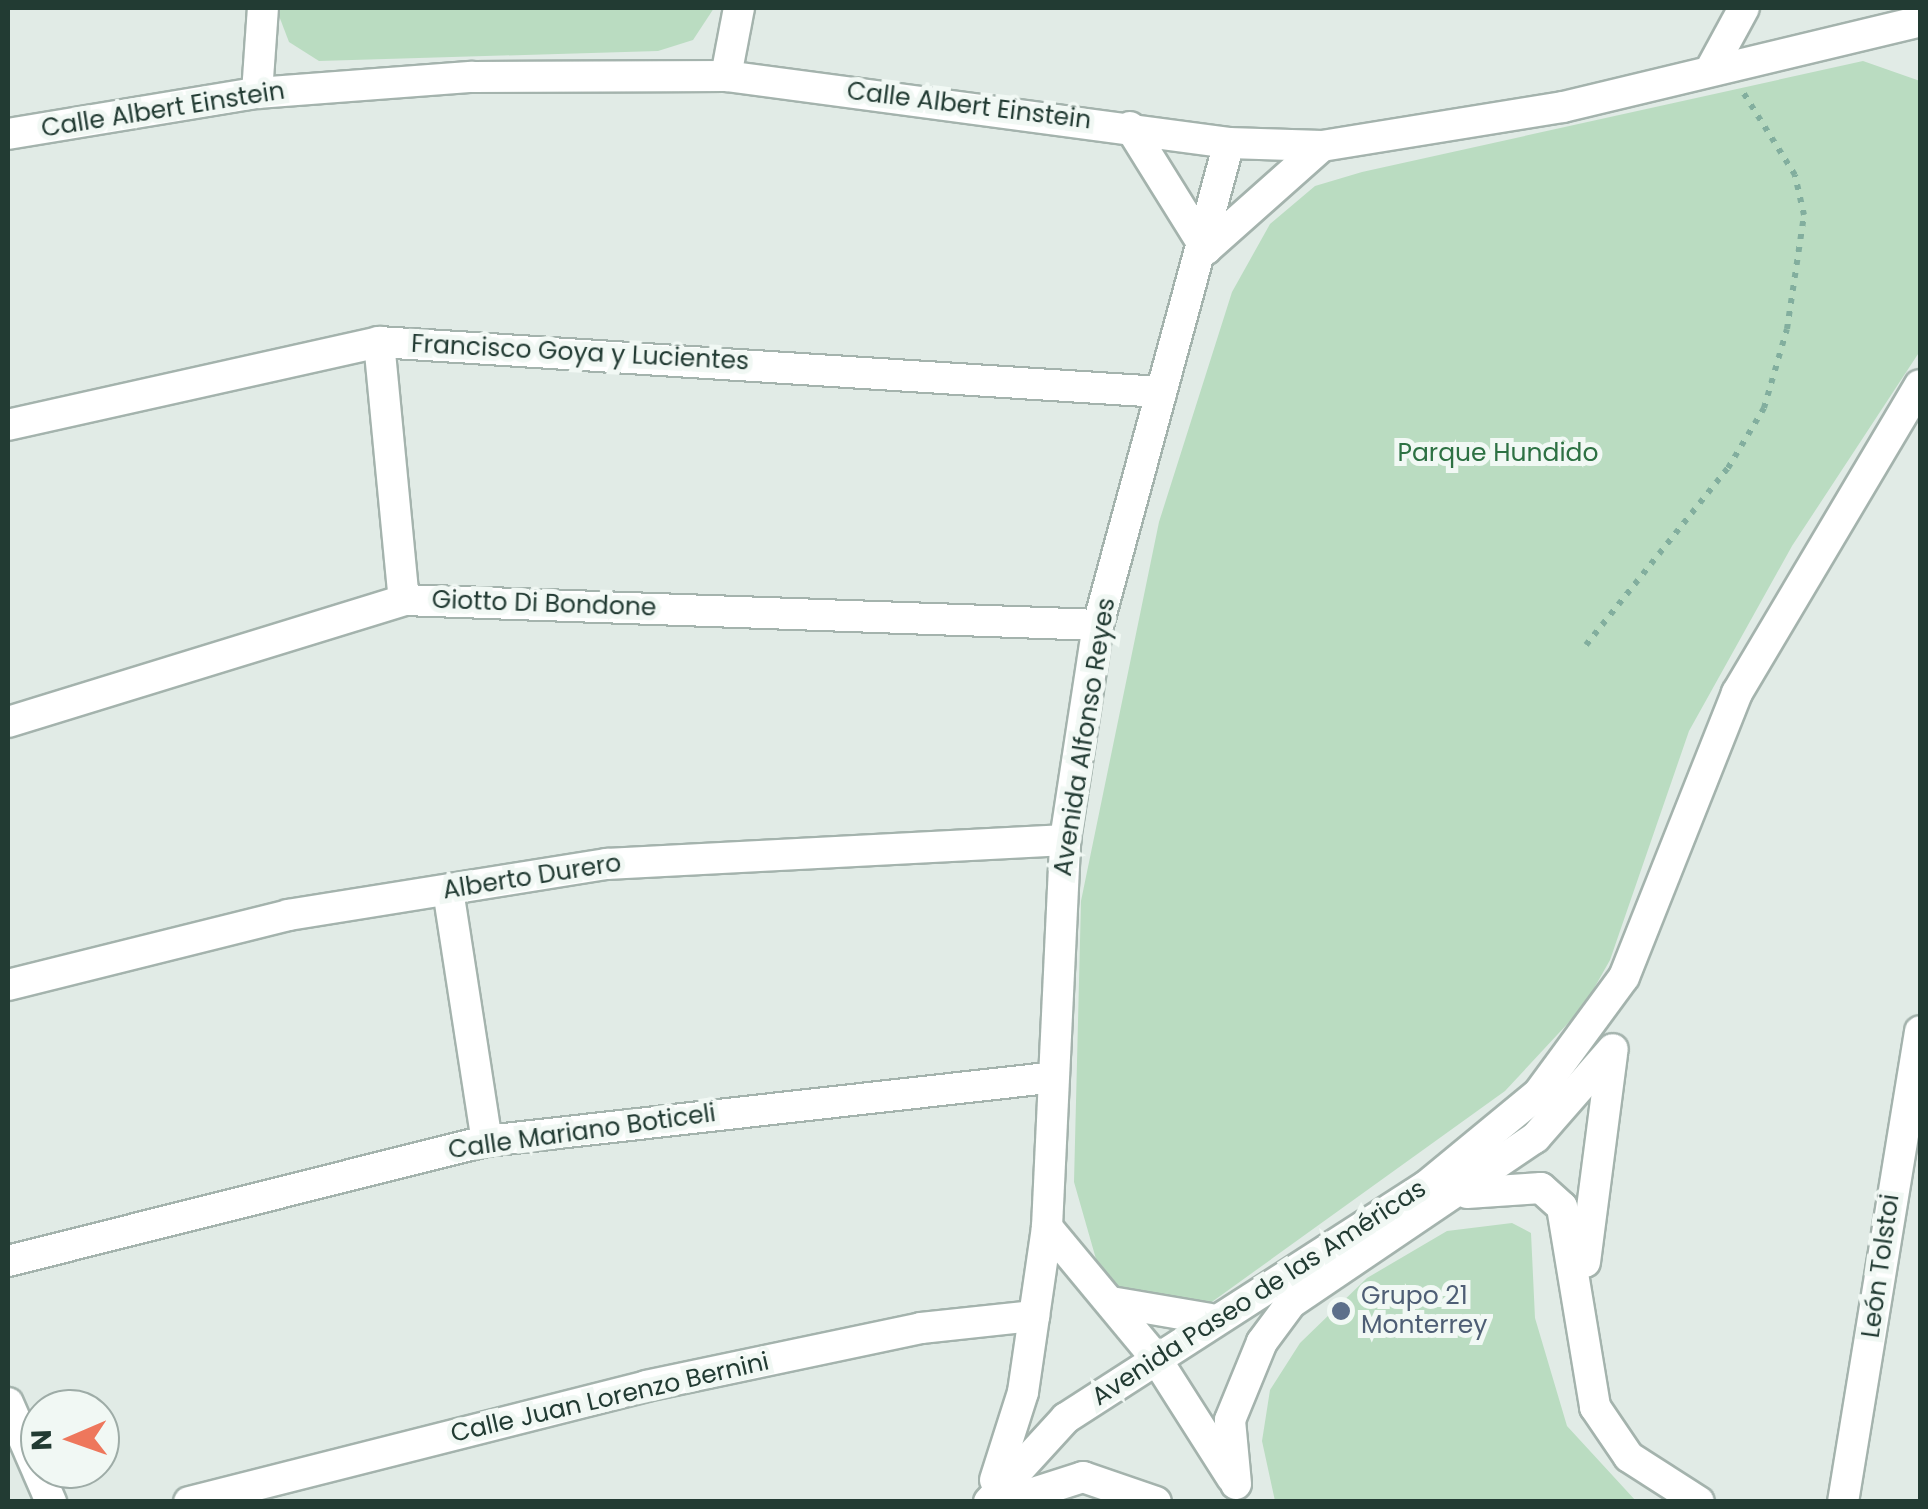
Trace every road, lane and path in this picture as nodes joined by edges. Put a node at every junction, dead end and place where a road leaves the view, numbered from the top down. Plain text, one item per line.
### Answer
1 (263, 8) edge
2 (739, 8) edge
3 (1744, 8) edge
4 (1920, 21) edge
5 (1713, 65) junction
6 (726, 76) junction
7 (257, 93) junction
8 (1130, 128) junction
9 (8, 134) edge
10 (1230, 143) junction
11 (1322, 146) junction
12 (1206, 249) junction
13 (379, 342) junction
14 (1920, 385) edge
15 (1160, 392) junction
16 (8, 425) edge
17 (404, 600) junction
18 (1098, 624) junction
19 (1586, 645) dead end
20 (8, 722) edge
21 (1066, 840) junction
22 (448, 890) junction
23 (1624, 977) junction
24 (8, 985) edge
25 (1920, 1031) edge
26 (1613, 1049) junction
27 (1048, 1078) junction
28 (1538, 1094) junction
29 (1564, 1111) junction
30 (487, 1142) junction
31 (1597, 1160) junction
32 (1460, 1195) junction
33 (1047, 1227) junction
34 (8, 1261) edge
35 (1112, 1302) junction
36 (1579, 1315) junction
37 (1034, 1316) junction
38 (1210, 1318) junction
39 (1156, 1356) junction
40 (8, 1403) edge
41 (1239, 1493) edge
42 (52, 1502) edge
43 (189, 1502) edge
44 (988, 1502) edge
45 (1005, 1502) edge
46 (1156, 1502) edge
47 (1699, 1502) edge
48 (1843, 1502) edge

1 - 7 street
2 - 6 street
3 - 5 street
4 - 5 street, Calle Albert Einstein
5 - 11 street, Calle Albert Einstein
5 - 19 path
6 - 7 street, Calle Albert Einstein
6 - 8 street, Calle Albert Einstein
7 - 9 street, Calle Albert Einstein
8 - 10 street, Calle Albert Einstein
8 - 12 street
10 - 11 street, Calle Albert Einstein
10 - 12 street, Avenida Alfonso Reyes
11 - 12 street
12 - 15 street, Avenida Alfonso Reyes
13 - 15 street, Francisco Goya y Lucientes
13 - 16 street, Francisco Goya y Lucientes
13 - 17 street
14 - 23 street
15 - 18 street, Avenida Alfonso Reyes
17 - 18 street, Giotto Di Bondone
17 - 20 street, Giotto Di Bondone
18 - 21 street, Avenida Alfonso Reyes
21 - 22 street, Alberto Durero
21 - 27 street, Avenida Alfonso Reyes
22 - 24 street, Alberto Durero
22 - 30 street
23 - 26 street
23 - 28 street
25 - 48 street, León Tolstoi
26 - 29 street, Avenida Paseo de las Américas
26 - 31 street
27 - 30 street, Calle Mariano Boticeli
27 - 33 street, Avenida Alfonso Reyes
28 - 29 street
28 - 38 street, Avenida Paseo de las Américas
29 - 31 street
29 - 32 street, Avenida Paseo de las Américas
30 - 34 street, Calle Mariano Boticeli
31 - 36 street
32 - 36 street
32 - 41 street, Avenida Paseo de las Américas
33 - 35 street
33 - 37 street, Avenida Alfonso Reyes
35 - 38 street
35 - 39 street
36 - 47 street
37 - 43 street, Calle Juan Lorenzo Bernini
37 - 44 street, Avenida Alfonso Reyes
38 - 39 street, Avenida Paseo de las Américas
39 - 41 street
39 - 44 street, Avenida Paseo de las Américas
40 - 42 street
45 - 46 street

